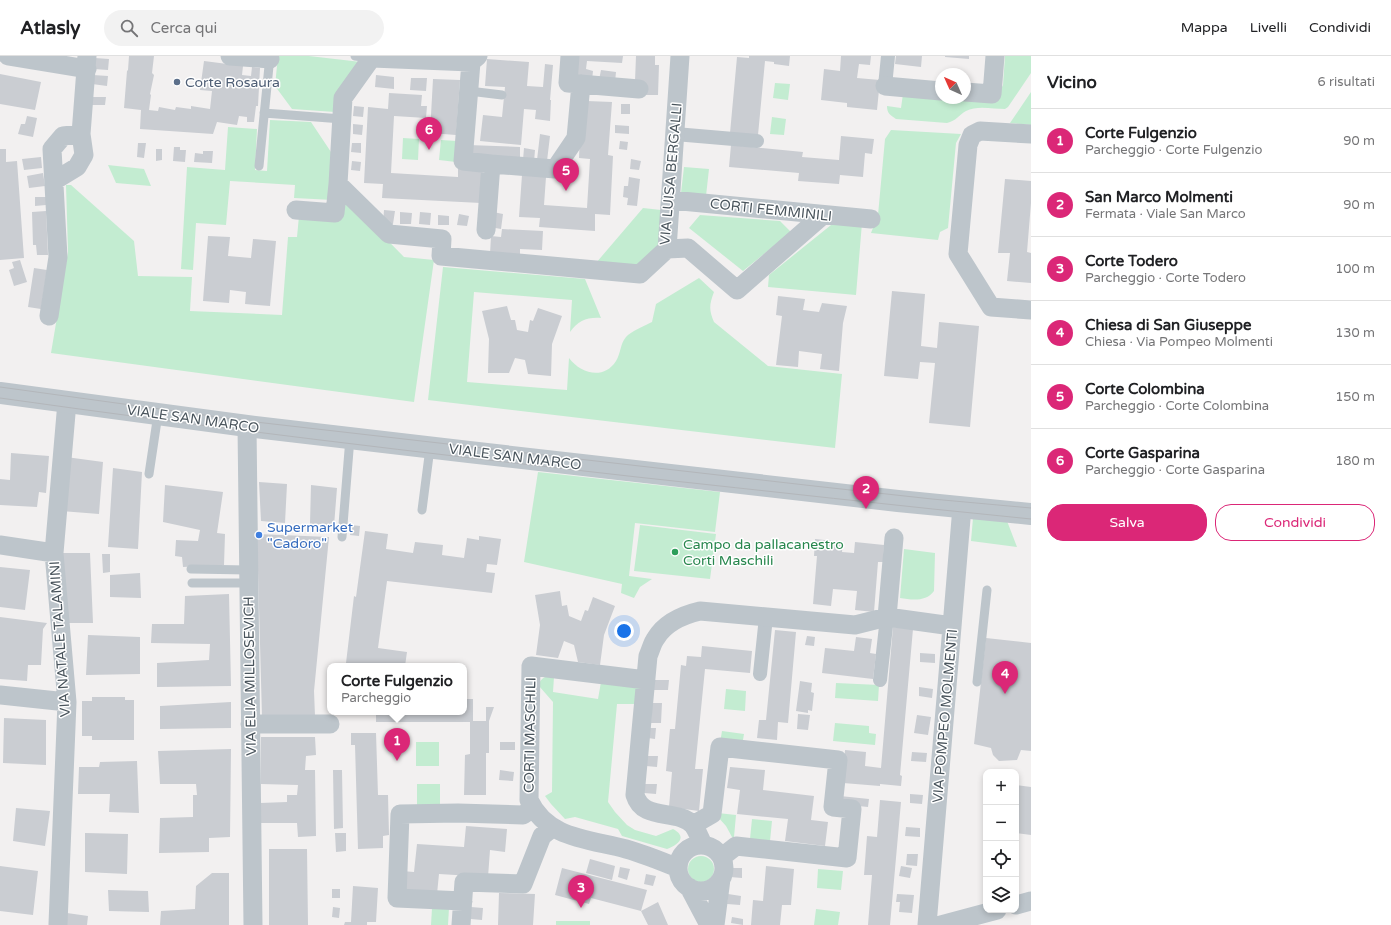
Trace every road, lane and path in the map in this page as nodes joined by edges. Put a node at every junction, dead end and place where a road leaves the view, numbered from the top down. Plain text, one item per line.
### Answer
1 (8, 56) edge
2 (230, 56) edge
3 (570, 56) edge
4 (680, 56) edge
5 (888, 56) edge
6 (994, 56) edge
7 (270, 57) edge
8 (366, 57) edge
9 (474, 59) edge
10 (87, 62) edge
11 (574, 84) junction
12 (885, 86) joint
13 (639, 89) dead end
14 (935, 90) edge
15 (469, 91) junction
16 (971, 92) edge
17 (502, 95) dead end
18 (264, 113) junction
19 (342, 119) junction
20 (81, 134) junction
21 (675, 134) junction
22 (1031, 134) edge
23 (757, 141) dead end
24 (491, 164) junction
25 (259, 166) dead end
26 (54, 181) junction
27 (338, 184) junction
28 (671, 200) junction
29 (296, 210) dead end
30 (823, 215) junction
31 (871, 219) dead end
32 (486, 230) dead end
33 (668, 249) junction
34 (1031, 310) edge
35 (50, 316) dead end
36 (0, 393) edge
37 (67, 402) junction
38 (158, 414) junction
39 (247, 426) junction
40 (350, 438) junction
41 (430, 448) junction
42 (149, 474) dead end
43 (962, 507) junction
44 (422, 510) dead end
45 (1031, 514) edge
46 (342, 538) dead end
47 (894, 538) dead end
48 (0, 545) edge
49 (54, 553) junction
50 (190, 569) dead end
51 (248, 577) junction
52 (192, 583) dead end
53 (987, 590) dead end
54 (766, 617) junction
55 (887, 617) junction
56 (952, 626) junction
57 (760, 674) dead end
58 (646, 680) junction
59 (880, 680) dead end
60 (977, 682) dead end
61 (0, 695) edge
62 (67, 702) junction
63 (250, 724) junction
64 (330, 724) dead end
65 (533, 808) junction
66 (693, 826) junction
67 (552, 828) junction
68 (704, 844) junction
69 (722, 857) junction
70 (678, 868) junction
71 (721, 879) junction
72 (689, 887) junction
73 (463, 901) junction
74 (1031, 901) edge
75 (1019, 904) edge
76 (986, 913) edge
77 (58, 924) dead end
78 (252, 925) edge
79 (462, 925) edge
80 (709, 925) edge
81 (715, 925) edge
82 (927, 925) edge
83 (941, 925) edge

1 - 10 street
2 - 7 street
3 - 11 street
4 - 21 street, VIA LUISA BERGALLI
5 - 12 street
6 - 16 street
7 - 18 lane
8 - 9 street
8 - 19 street
9 - 15 street
10 - 20 street
11 - 13 street
11 - 24 street
12 - 14 street
15 - 17 lane
15 - 24 street
18 - 19 lane
18 - 25 lane
19 - 27 street
20 - 26 street
20 - 26 street
21 - 23 street
21 - 28 street, VIA LUISA BERGALLI
22 - 34 street
24 - 32 street
26 - 35 street
27 - 29 street
27 - 33 street, VIA LUISA BERGALLI
28 - 30 street, CORTI FEMMINILI
28 - 33 street, VIA LUISA BERGALLI
30 - 31 street, CORTI FEMMINILI
30 - 33 street
36 - 37 street, VIALE SAN MARCO
37 - 38 street, VIALE SAN MARCO
37 - 49 street, VIA NATALE TALAMINI
38 - 39 street, VIALE SAN MARCO
38 - 42 lane
39 - 40 street, VIALE SAN MARCO
39 - 51 street, VIA ELIA MILLOSEVICH
40 - 41 street, VIALE SAN MARCO
40 - 46 lane
41 - 43 street, VIALE SAN MARCO
41 - 44 lane
43 - 45 street, VIALE SAN MARCO
43 - 56 street, VIA POMPEO MOLMENTI
47 - 55 street
48 - 49 street
49 - 62 street, VIA NATALE TALAMINI
50 - 51 lane
51 - 52 lane
51 - 63 street, VIA ELIA MILLOSEVICH
53 - 60 lane
54 - 55 street
54 - 57 street
54 - 58 street
55 - 56 street
55 - 59 street
56 - 82 street, VIA POMPEO MOLMENTI
58 - 65 street, CORTI MASCHILI
58 - 66 street
61 - 62 street
62 - 77 street, VIA NATALE TALAMINI
63 - 64 street
63 - 78 street, VIA ELIA MILLOSEVICH
65 - 67 street, CORTI MASCHILI
65 - 73 street
66 - 68 street
66 - 69 street
67 - 70 street, CORTI MASCHILI
67 - 73 street
68 - 69 street
68 - 70 street
69 - 71 street
70 - 72 street
71 - 72 street
71 - 81 street
72 - 80 street
73 - 79 street
74 - 75 street
76 - 83 street

